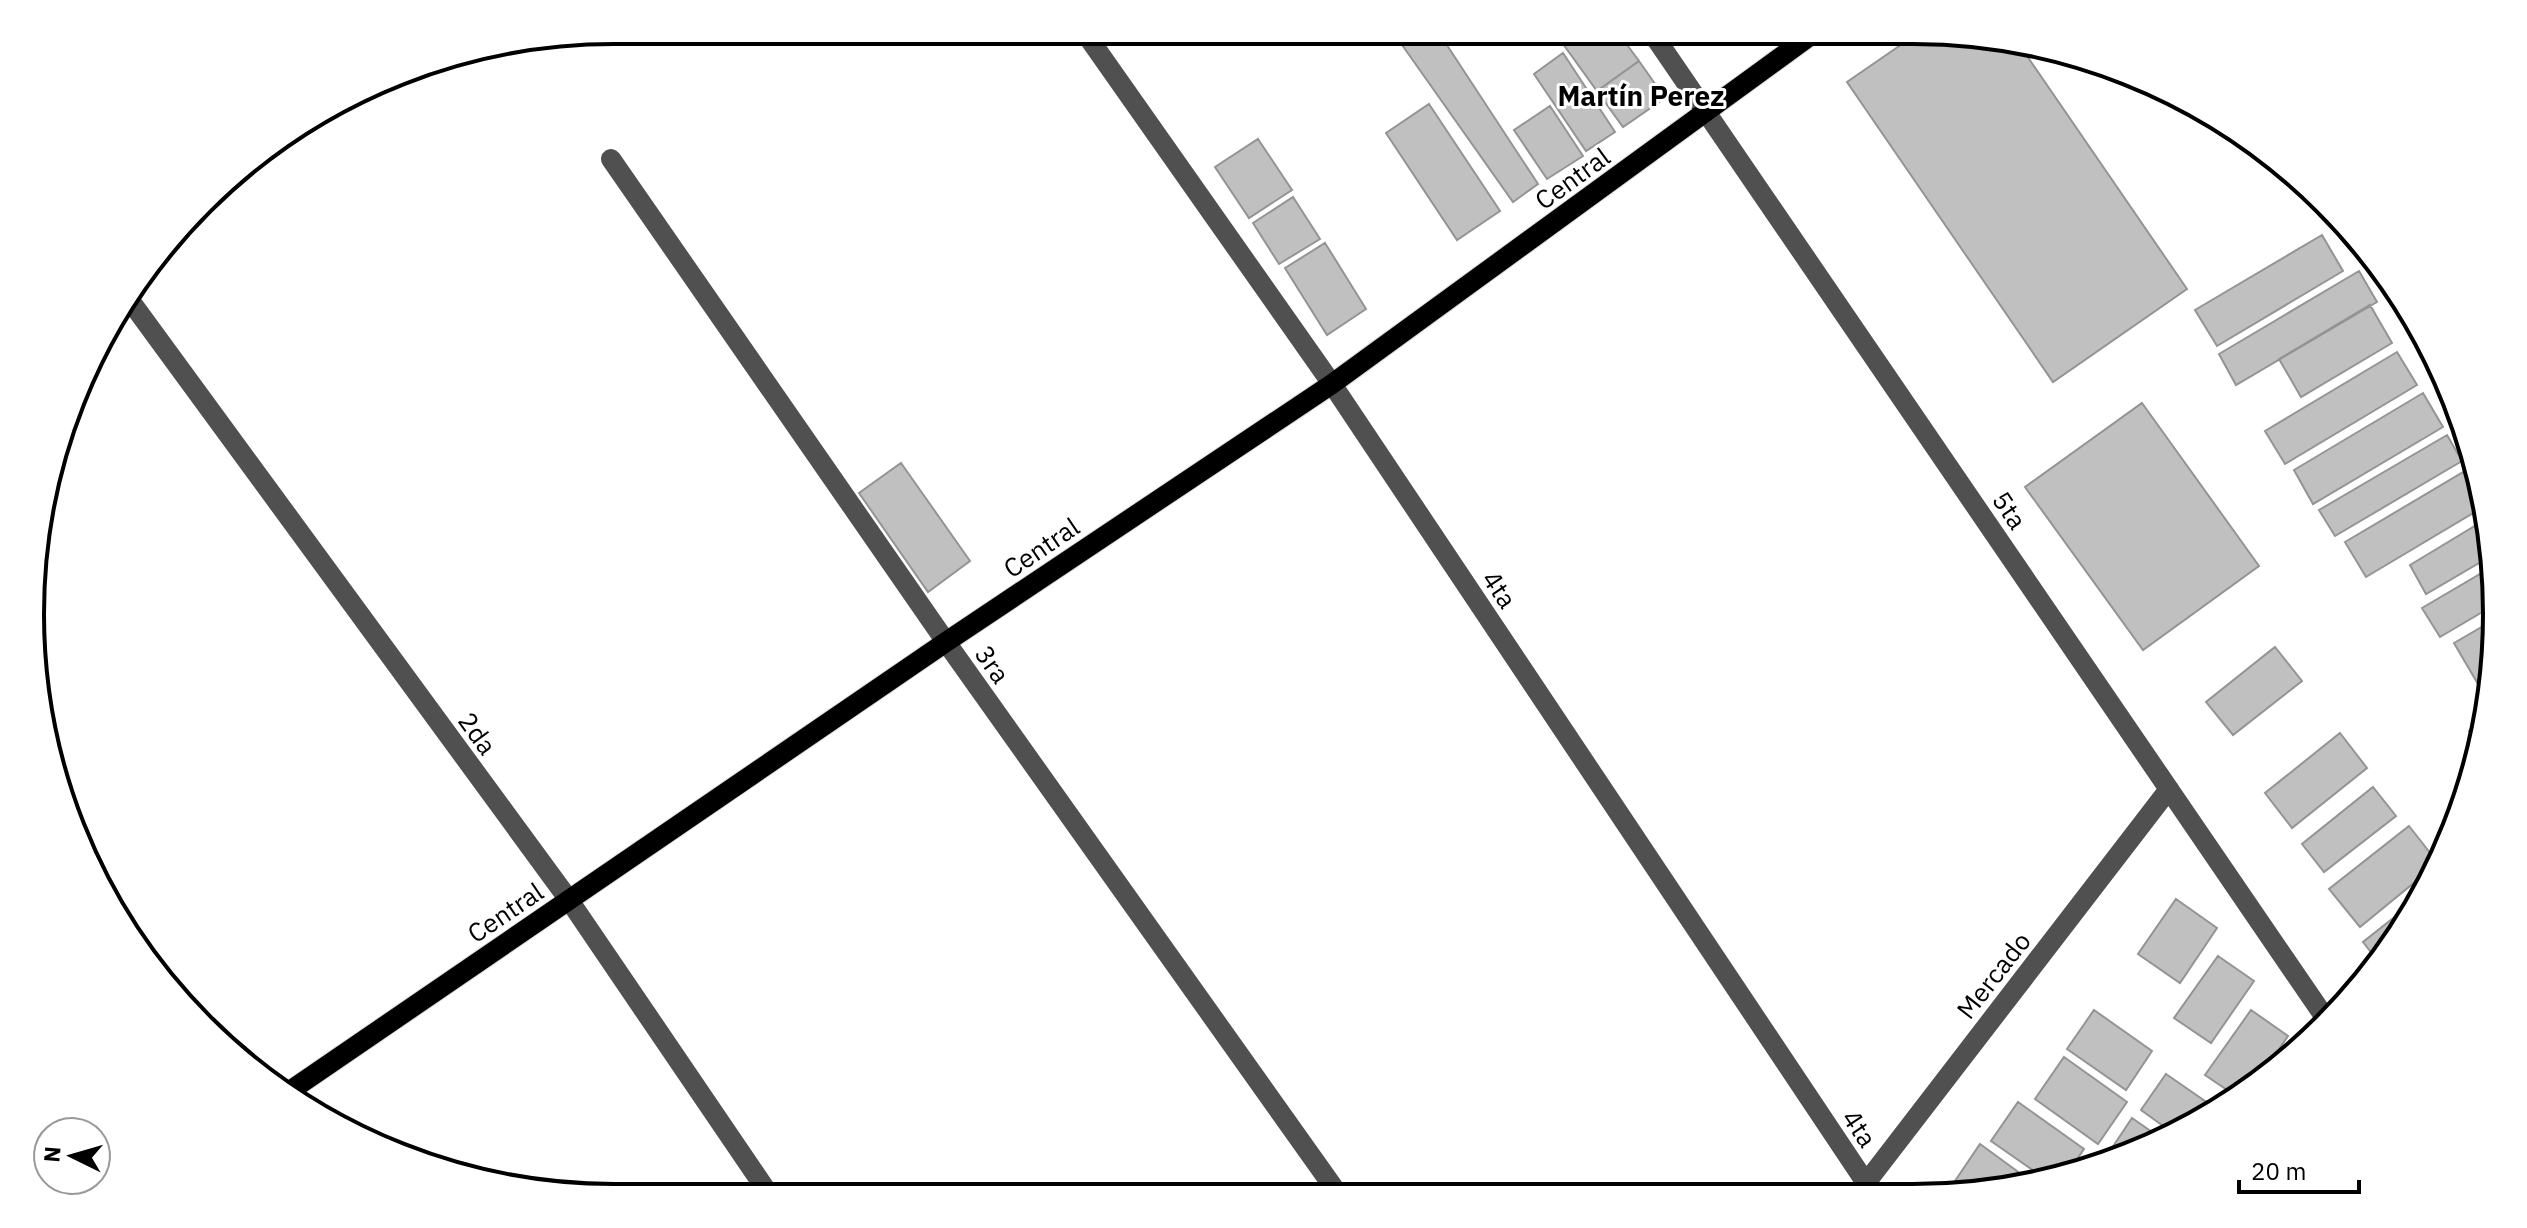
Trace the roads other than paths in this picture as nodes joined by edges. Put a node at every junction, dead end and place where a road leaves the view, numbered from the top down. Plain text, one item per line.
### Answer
1 (1093, 44) edge
2 (1660, 44) edge
3 (1799, 44) edge
4 (1708, 112) junction
5 (611, 159) dead end
6 (134, 306) dead end
7 (1332, 384) junction
8 (946, 642) junction
9 (2169, 789) junction
10 (569, 900) junction
11 (2321, 1012) edge
12 (296, 1087) edge
13 (762, 1184) edge
14 (1331, 1184) edge
15 (1859, 1184) edge
16 (1865, 1184) edge

1 - 7 street, 4ta
2 - 4 street, 5ta
3 - 4 main road, Central
4 - 7 main road, Central
4 - 9 street, 5ta
5 - 8 street, 3ra
6 - 10 street, 2da
7 - 8 main road, Central
7 - 15 street, 4ta
8 - 10 main road, Central
8 - 14 street, 3ra
9 - 11 street, 5ta
9 - 16 street, Mercado
10 - 12 main road, Central
10 - 13 street, 2da

